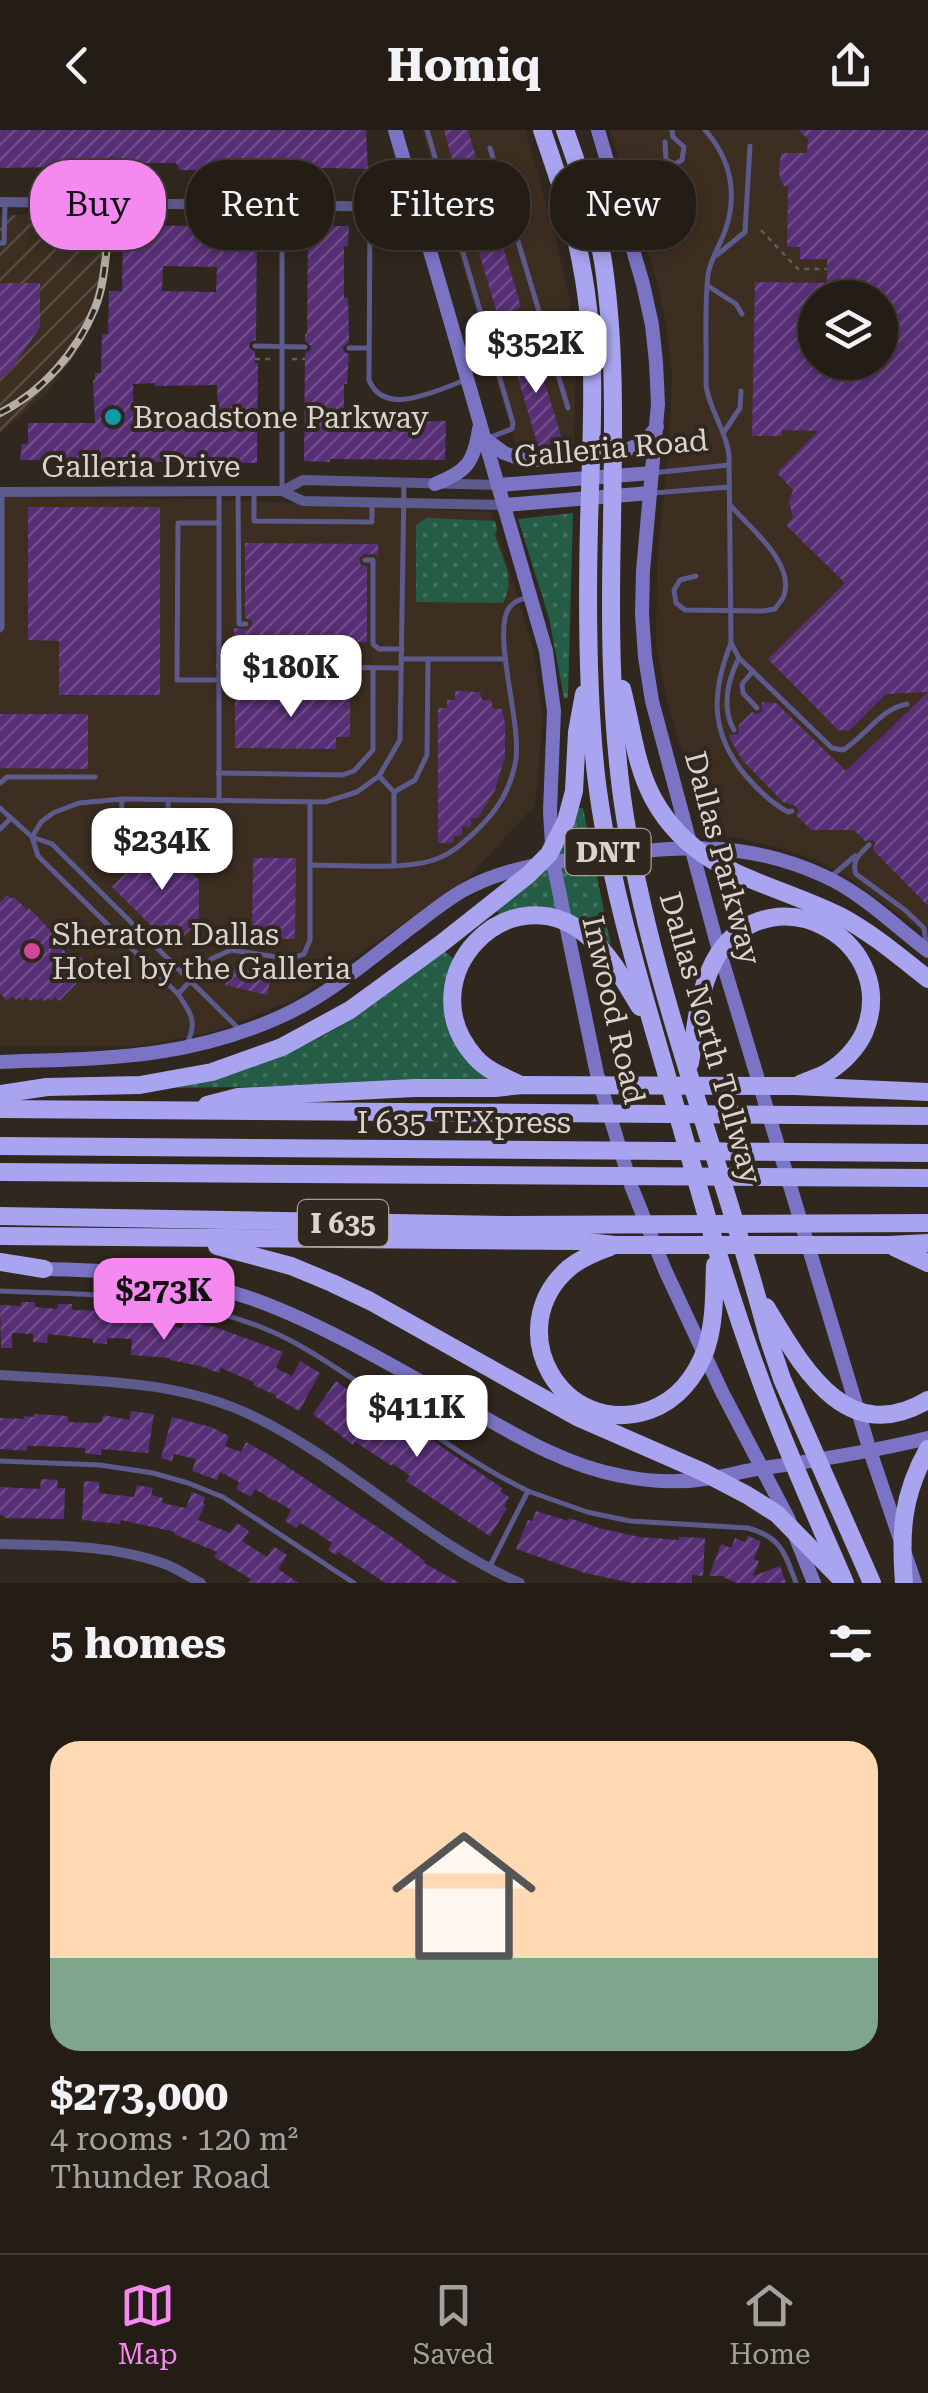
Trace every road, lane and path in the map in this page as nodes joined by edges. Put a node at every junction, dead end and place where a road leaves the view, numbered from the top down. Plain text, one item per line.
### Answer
1 (395, 130) edge
2 (427, 130) edge
3 (542, 130) edge
4 (566, 130) edge
5 (598, 130) edge
6 (672, 130) edge
7 (705, 130) edge
8 (665, 142) dead end
9 (750, 146) dead end
10 (490, 148) dead end
11 (404, 160) edge
12 (436, 160) edge
13 (494, 160) edge
14 (3, 202) edge
15 (30, 202) edge
16 (761, 230) dead end
17 (0, 243) edge
18 (282, 250) edge
19 (370, 250) edge
20 (430, 250) edge
21 (463, 250) edge
22 (522, 250) edge
23 (714, 257) junction
24 (827, 269) dead end
25 (708, 286) junction
26 (742, 314) dead end
27 (543, 323) junction
28 (489, 340) junction
29 (256, 346) dead end
30 (282, 347) junction
31 (305, 347) dead end
32 (349, 348) dead end
33 (369, 348) junction
34 (458, 351) junction
35 (466, 380) junction
36 (741, 391) dead end
37 (568, 408) dead end
38 (656, 426) junction
39 (482, 431) junction
40 (724, 432) junction
41 (729, 465) junction
42 (652, 473) junction
43 (404, 484) junction
44 (436, 484) junction
45 (499, 485) junction
46 (729, 487) junction
47 (219, 491) junction
48 (238, 491) junction
49 (254, 491) junction
50 (282, 491) junction
51 (1, 492) edge
52 (650, 494) junction
53 (372, 502) junction
54 (404, 503) junction
55 (729, 504) junction
56 (505, 506) junction
57 (219, 522) junction
58 (365, 560) dead end
59 (696, 576) dead end
60 (532, 596) junction
61 (730, 610) junction
62 (246, 624) dead end
63 (0, 630) edge
64 (611, 642) junction
65 (731, 643) junction
66 (402, 649) junction
67 (739, 658) junction
68 (402, 659) junction
69 (428, 659) junction
70 (506, 659) junction
71 (218, 666) junction
72 (373, 668) junction
73 (401, 668) junction
74 (589, 671) junction
75 (753, 672) junction
76 (218, 680) junction
77 (907, 704) dead end
78 (757, 708) dead end
79 (734, 730) dead end
80 (218, 773) junction
81 (380, 776) junction
82 (95, 777) dead end
83 (0, 783) edge
84 (394, 792) junction
85 (122, 799) junction
86 (168, 800) junction
87 (219, 801) junction
88 (310, 802) junction
89 (0, 808) edge
90 (792, 810) dead end
91 (12, 818) junction
92 (0, 829) edge
93 (32, 837) junction
94 (169, 841) dead end
95 (690, 846) junction
96 (96, 849) dead end
97 (553, 862) junction
98 (310, 865) junction
99 (394, 865) junction
100 (827, 877) junction
101 (928, 951) edge
102 (928, 979) edge
103 (190, 982) junction
104 (178, 994) junction
105 (653, 1029) junction
106 (242, 1032) junction
107 (179, 1050) junction
108 (0, 1062) edge
109 (689, 1070) junction
110 (522, 1085) junction
111 (795, 1086) junction
112 (928, 1092) edge
113 (0, 1094) edge
114 (0, 1110) edge
115 (182, 1111) junction
116 (928, 1116) edge
117 (0, 1146) edge
118 (928, 1153) edge
119 (0, 1172) edge
120 (928, 1178) edge
121 (0, 1216) edge
122 (928, 1223) edge
123 (684, 1235) junction
124 (0, 1236) edge
125 (192, 1240) junction
126 (928, 1243) edge
127 (615, 1245) junction
128 (889, 1246) junction
129 (716, 1250) junction
130 (0, 1262) edge
131 (928, 1263) edge
132 (44, 1269) junction
133 (0, 1270) edge
134 (756, 1290) junction
135 (0, 1291) edge
136 (0, 1375) edge
137 (928, 1400) edge
138 (928, 1438) edge
139 (870, 1450) junction
140 (928, 1450) edge
141 (0, 1461) edge
142 (763, 1468) junction
143 (528, 1491) junction
144 (0, 1544) edge
145 (489, 1568) junction
146 (200, 1583) edge
147 (354, 1583) edge
148 (520, 1583) edge
149 (796, 1583) edge
150 (814, 1583) edge
151 (845, 1583) edge
152 (872, 1583) edge
153 (904, 1583) edge
154 (915, 1583) edge

1 - 11 main road, Inwood Road
2 - 12 lane
3 - 74 highway, Dallas North Tollway / DNT
4 - 64 highway, Dallas North Tollway / DNT
5 - 38 main road, Dallas Parkway
6 - 8 lane
7 - 23 lane
9 - 23 lane
10 - 13 lane
14 - 15 street
14 - 17 lane
16 - 24 path
18 - 30 lane
19 - 33 lane
20 - 34 main road, Inwood Road
21 - 28 lane
22 - 27 lane
23 - 25 lane
25 - 26 lane
25 - 40 lane
27 - 28 lane
27 - 37 lane
28 - 34 lane
28 - 39 lane
29 - 30 lane
30 - 31 lane
30 - 50 lane
32 - 33 lane
33 - 35 lane
34 - 35 main road, Inwood Road
35 - 39 main road, Inwood Road
36 - 40 lane
38 - 39 main road
38 - 42 main road, Dallas Parkway
39 - 44 main road
39 - 45 main road, Inwood Road
40 - 41 lane
41 - 42 lane, Galleria Road
41 - 46 lane
42 - 45 main road, Galleria Road
42 - 52 main road, Dallas Parkway
43 - 44 street, Galleria Drive
43 - 50 street, Galleria Drive
43 - 54 lane
44 - 45 street, Galleria Drive
45 - 56 main road, Inwood Road
46 - 52 lane, Galleria Road
46 - 55 lane
47 - 48 street, Galleria Drive
47 - 51 street, Galleria Drive
47 - 57 lane
48 - 49 street, Galleria Drive
48 - 62 lane
49 - 50 street, Galleria Drive
49 - 53 lane
50 - 53 street, Galleria Drive
51 - 63 lane
52 - 56 main road, Galleria Road
52 - 95 main road, Dallas Parkway
53 - 54 street, Galleria Drive
54 - 56 street, Galleria Drive
54 - 66 lane
55 - 61 lane
55 - 61 lane
56 - 60 main road, Inwood Road
57 - 71 lane
57 - 76 lane
58 - 66 lane
59 - 61 lane
60 - 70 lane
60 - 97 main road, Inwood Road
61 - 65 lane
64 - 102 highway
64 - 109 highway, Dallas North Tollway / DNT
65 - 67 lane
65 - 90 lane
66 - 68 lane
67 - 75 lane
67 - 79 lane
68 - 69 lane
68 - 73 lane
69 - 70 lane
69 - 84 lane
70 - 99 lane
71 - 72 lane
71 - 76 lane
72 - 73 lane
72 - 80 lane
73 - 81 lane
74 - 105 highway, Dallas North Tollway / DNT
74 - 113 highway
75 - 77 lane
75 - 78 lane
76 - 80 lane
80 - 87 lane
81 - 84 lane
81 - 88 lane
82 - 83 lane
84 - 99 lane
85 - 86 lane
85 - 93 lane
85 - 96 lane
86 - 87 lane
86 - 94 lane
87 - 88 lane
88 - 98 lane
89 - 91 lane
91 - 92 lane
91 - 93 lane
93 - 103 lane
93 - 104 lane
95 - 97 main road
95 - 100 main road
95 - 139 main road, Dallas Parkway
97 - 106 main road
97 - 142 main road, Inwood Road
98 - 99 lane
98 - 103 lane
100 - 101 main road
100 - 101 lane
103 - 104 lane
103 - 106 lane
104 - 107 lane
105 - 110 highway
105 - 129 highway, Dallas North Tollway / DNT
106 - 107 main road
107 - 108 main road
109 - 111 highway
109 - 134 highway, Dallas North Tollway / DNT
110 - 111 highway
110 - 115 highway
111 - 112 highway
114 - 115 highway
115 - 116 highway
117 - 118 highway, I 635 TEXpress
119 - 120 highway, I 635 TEXpress
121 - 123 highway, I 635
122 - 123 highway, I 635
123 - 127 highway
123 - 128 highway
124 - 125 highway
125 - 127 highway
125 - 151 highway
126 - 128 highway
127 - 129 highway
128 - 131 highway
129 - 151 highway, Dallas North Tollway / DNT
130 - 132 highway
132 - 133 main road
132 - 142 main road
134 - 137 highway
134 - 152 highway, Dallas North Tollway / DNT
135 - 143 lane
136 - 145 street
138 - 139 main road
139 - 142 main road
139 - 154 main road, Dallas Parkway
140 - 153 highway
141 - 147 lane
142 - 150 main road, Inwood Road
143 - 145 lane
143 - 149 lane
144 - 146 street
145 - 148 street

